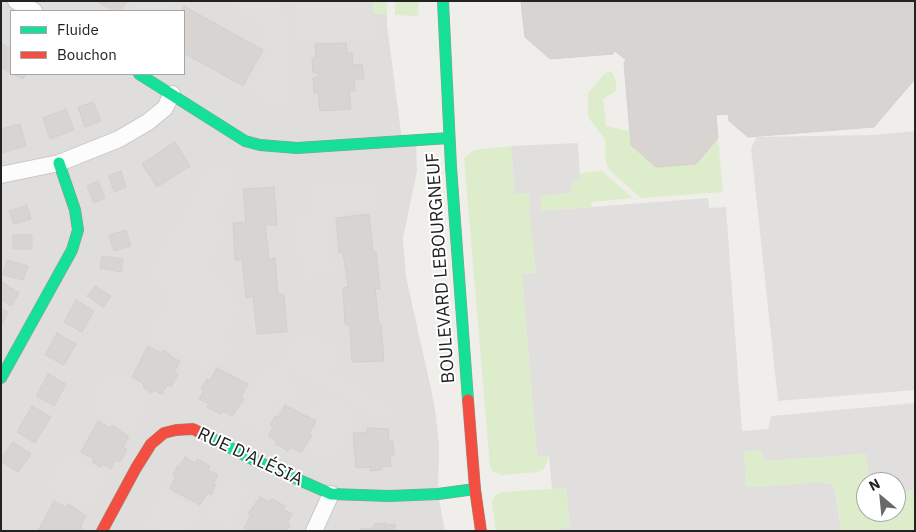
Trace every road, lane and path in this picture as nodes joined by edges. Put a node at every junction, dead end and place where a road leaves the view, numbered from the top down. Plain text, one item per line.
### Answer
1 (16, 1) edge
2 (443, 1) edge
3 (32, 10) edge
4 (141, 75) edge
5 (172, 94) junction
6 (449, 138) junction
7 (59, 162) junction
8 (1, 175) edge
9 (1, 378) edge
10 (475, 489) junction
11 (331, 494) junction
12 (102, 531) edge
13 (314, 531) edge
14 (481, 531) edge

1 - 3 street
2 - 6 street, BOULEVARD LEBOURGNEUF
4 - 5 street
5 - 6 street
5 - 7 street
6 - 10 street, BOULEVARD LEBOURGNEUF
7 - 8 street
7 - 9 street
10 - 11 street, RUE D'ALÉSIA
10 - 14 street, BOULEVARD LEBOURGNEUF
11 - 12 street, RUE D'ALÉSIA
11 - 13 street

